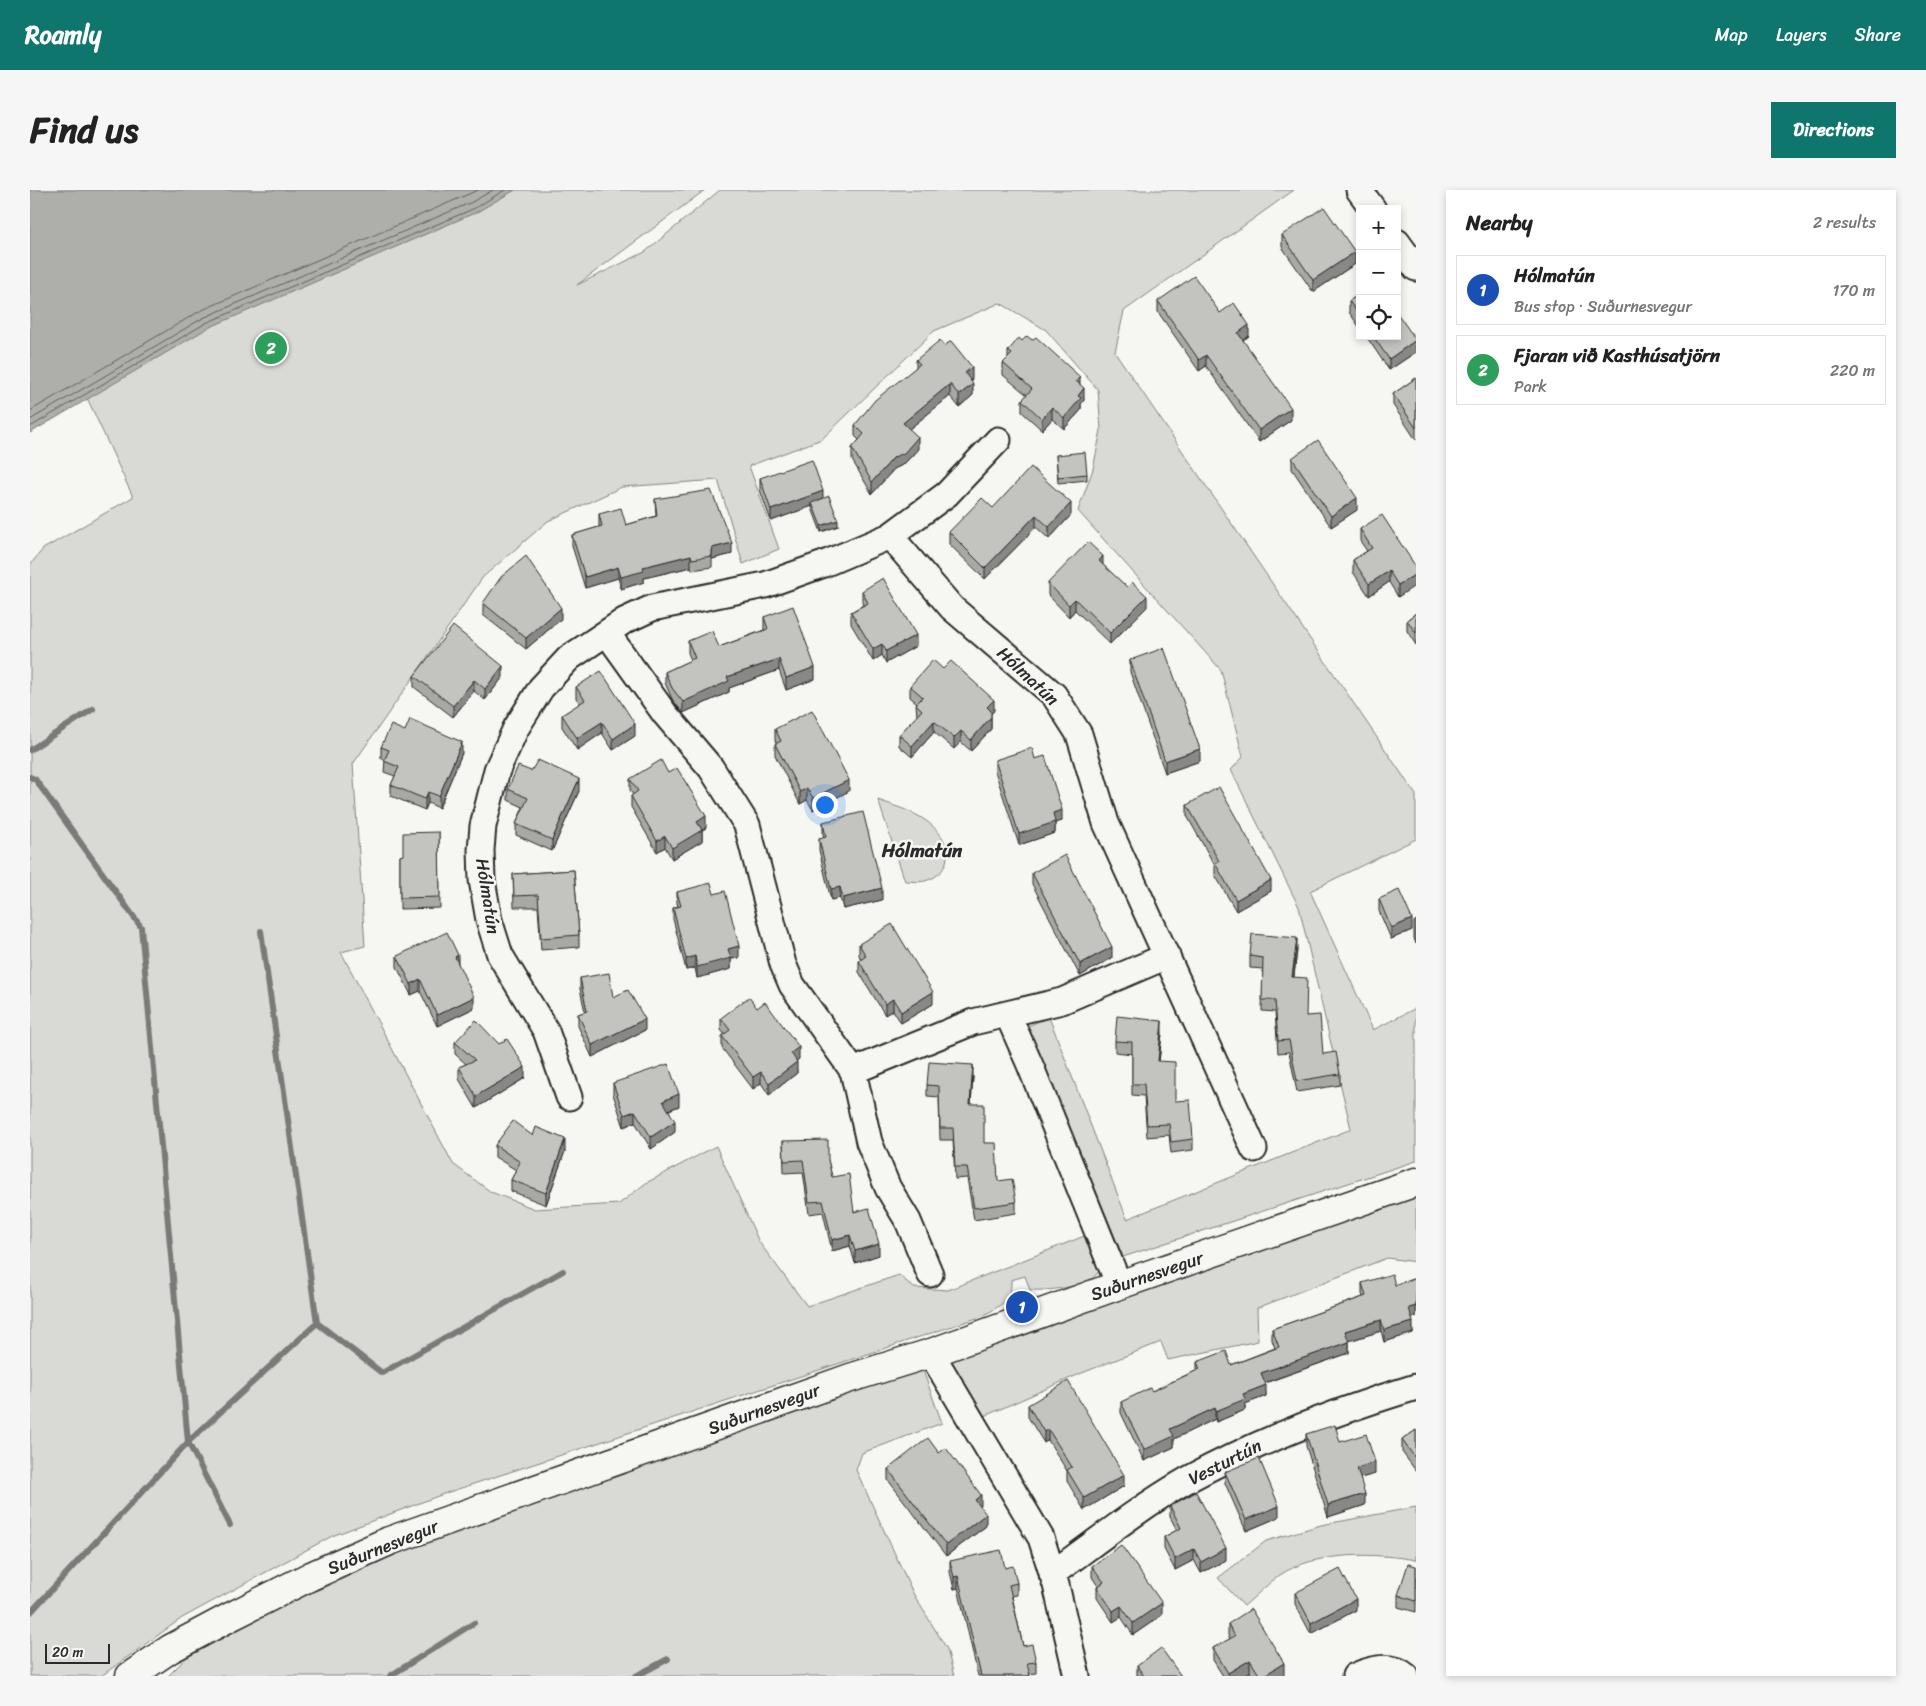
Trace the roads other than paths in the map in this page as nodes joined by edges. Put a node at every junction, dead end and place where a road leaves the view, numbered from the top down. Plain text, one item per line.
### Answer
1 (1359, 190) edge
2 (1369, 205) edge
3 (1401, 247) edge
4 (1416, 268) edge
5 (998, 440) dead end
6 (890, 536) junction
7 (607, 633) junction
8 (1167, 956) junction
9 (1008, 1015) junction
10 (853, 1071) junction
11 (569, 1097) dead end
12 (1254, 1149) dead end
13 (1416, 1182) edge
14 (930, 1274) dead end
15 (1119, 1285) junction
16 (931, 1353) junction
17 (1416, 1387) edge
18 (1052, 1574) junction
19 (130, 1676) edge
20 (1076, 1676) edge
21 (1355, 1676) edge
22 (1406, 1676) edge

1 - 2 street
3 - 4 street
5 - 6 street, Hólmatún
6 - 7 street, Hólmatún
6 - 8 street, Hólmatún
7 - 10 street
7 - 11 street, Hólmatún
8 - 9 street
8 - 12 street, Hólmatún
9 - 10 street
9 - 15 street
10 - 14 street
13 - 15 street, Suðurnesvegur
15 - 16 street, Suðurnesvegur
16 - 18 street
16 - 19 street, Suðurnesvegur
17 - 18 street, Vesturtún
18 - 20 street
21 - 22 street

